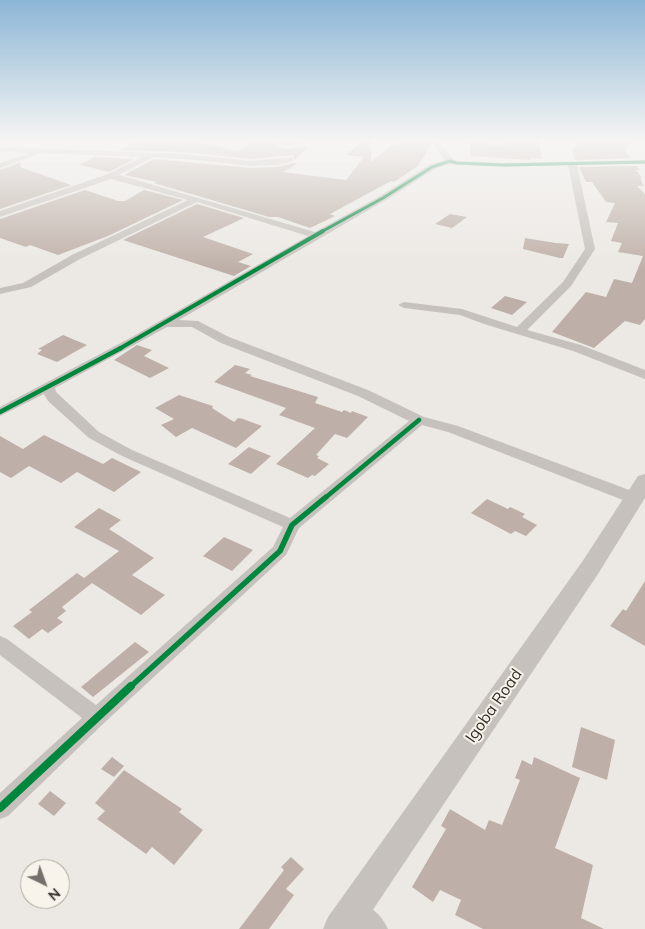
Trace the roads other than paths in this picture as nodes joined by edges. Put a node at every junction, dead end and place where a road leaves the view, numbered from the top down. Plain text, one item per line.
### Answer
1 (90, 183) edge
2 (139, 183) edge
3 (407, 183) edge
4 (577, 183) edge
5 (196, 199) junction
6 (0, 214) edge
7 (316, 234) junction
8 (0, 292) edge
9 (404, 305) dead end
10 (193, 306) junction
11 (164, 323) junction
12 (194, 324) junction
13 (520, 330) junction
14 (645, 375) edge
15 (48, 385) junction
16 (0, 412) edge
17 (419, 420) junction
18 (640, 490) edge
19 (292, 525) junction
20 (0, 644) edge
21 (97, 717) junction
22 (0, 808) edge
23 (347, 920) edge
24 (375, 929) edge

1 - 6 street
2 - 5 street
3 - 7 street
4 - 13 street
5 - 7 street
5 - 8 street
7 - 10 street
9 - 13 street
10 - 11 street
10 - 12 street
11 - 12 street
11 - 15 street
12 - 17 street
13 - 14 street
15 - 16 street
15 - 19 street
17 - 18 street
17 - 19 street
18 - 23 street, Igoba Road
19 - 21 street
20 - 21 street
21 - 22 street
23 - 24 street

